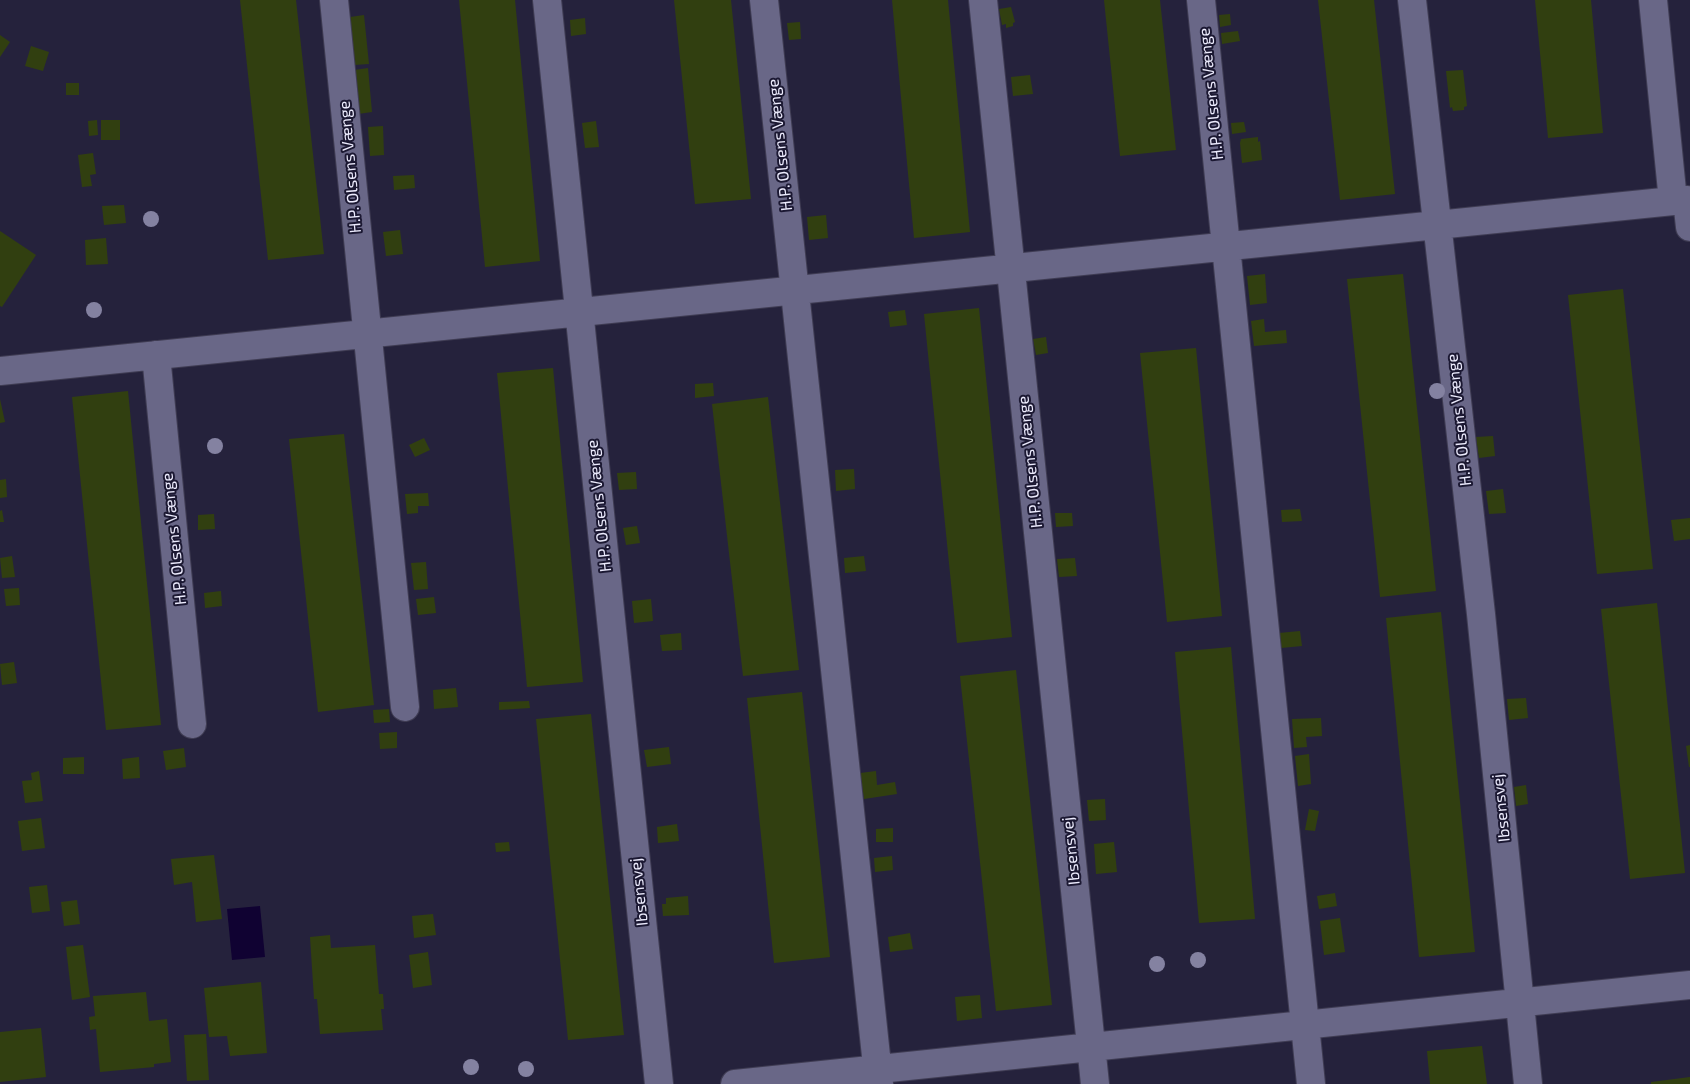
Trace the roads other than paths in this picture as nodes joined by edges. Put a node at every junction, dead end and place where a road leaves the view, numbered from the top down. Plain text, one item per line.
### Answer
1 (334, 0) edge
2 (547, 0) edge
3 (764, 0) edge
4 (982, 0) edge
5 (1201, 0) edge
6 (1412, 0) edge
7 (1653, 0) edge
8 (1674, 202) junction
9 (1438, 226) junction
10 (1690, 227) edge
11 (1226, 247) junction
12 (1010, 268) junction
13 (795, 291) junction
14 (580, 312) junction
15 (366, 334) junction
16 (156, 355) junction
17 (0, 371) edge
18 (1482, 614) joint
19 (1050, 655) joint
20 (619, 700) joint
21 (405, 707) dead end
22 (192, 724) dead end
23 (1690, 985) edge
24 (1520, 1003) junction
25 (1305, 1025) junction
26 (1091, 1047) junction
27 (878, 1077) edge
28 (659, 1084) edge
29 (735, 1084) edge
30 (1095, 1084) edge
31 (1311, 1084) edge
32 (1528, 1084) edge

1 - 15 street, H.P. Olsens Vænge
2 - 14 street, H.P. Olsens Vænge
3 - 13 street, H.P. Olsens Vænge
4 - 12 street, H.P. Olsens Vænge
5 - 11 street, H.P. Olsens Vænge
6 - 9 street, H.P. Olsens Vænge
7 - 8 street
8 - 9 street
8 - 10 street
9 - 11 street
9 - 18 street, H.P. Olsens Vænge
11 - 12 street
11 - 25 street, H.P. Olsens Vænge
12 - 13 street
12 - 19 street, H.P. Olsens Vænge
13 - 14 street
13 - 27 street, H.P. Olsens Vænge
14 - 15 street
14 - 20 street, H.P. Olsens Vænge
15 - 16 street
15 - 21 street, H.P. Olsens Vænge
16 - 17 street
16 - 22 street, H.P. Olsens Vænge
18 - 24 street, Ibsensvej
19 - 26 street, Ibsensvej
20 - 28 street, Ibsensvej
23 - 24 street
24 - 25 street
24 - 32 street, Ibsensvej
25 - 26 street
25 - 31 street
26 - 27 street
26 - 30 street, Ibsensvej
27 - 29 street

